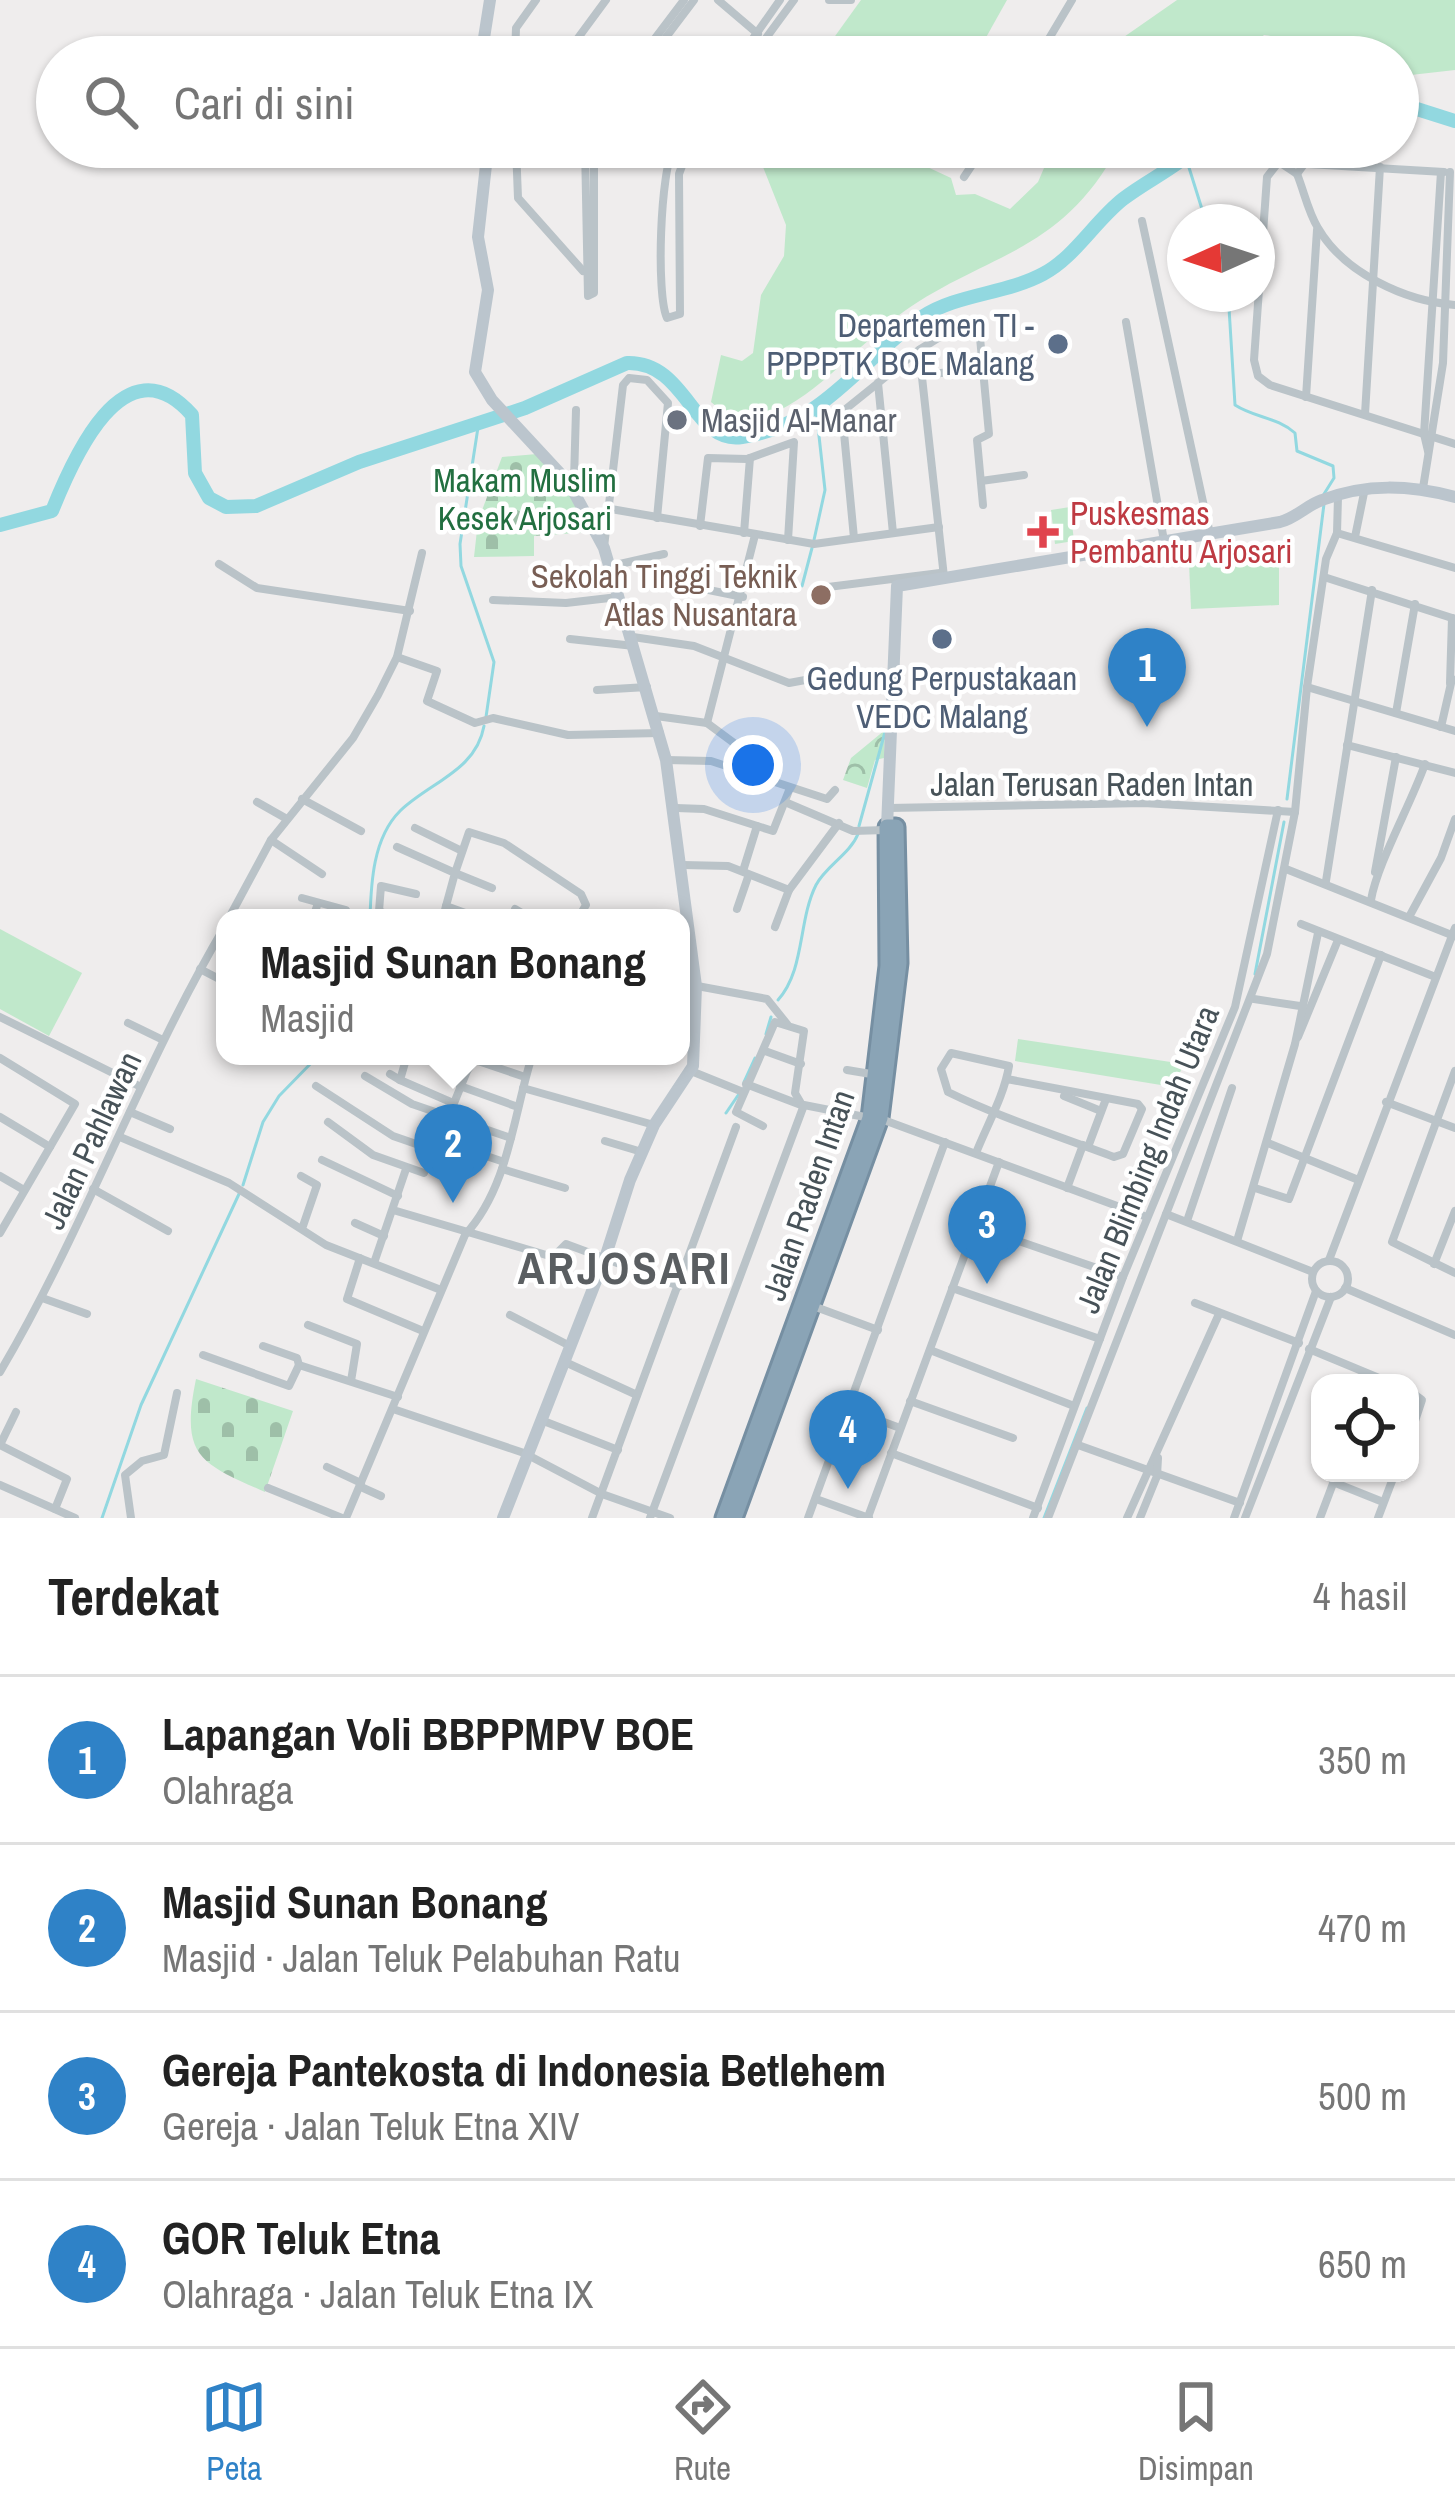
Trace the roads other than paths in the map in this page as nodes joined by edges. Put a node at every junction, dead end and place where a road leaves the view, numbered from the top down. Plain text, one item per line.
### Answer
1 (490, 0) edge
2 (536, 0) edge
3 (606, 0) edge
4 (684, 0) edge
5 (694, 0) edge
6 (718, 0) edge
7 (780, 0) edge
8 (794, 0) edge
9 (830, 0) edge
10 (851, 0) edge
11 (1072, 0) edge
12 (484, 36) edge
13 (516, 36) edge
14 (579, 36) edge
15 (657, 36) edge
16 (667, 36) edge
17 (760, 36) edge
18 (762, 36) edge
19 (762, 36) edge
20 (1051, 36) edge
21 (486, 168) edge
22 (516, 168) edge
23 (589, 168) edge
24 (667, 168) edge
25 (680, 168) edge
26 (970, 168) edge
27 (1278, 168) edge
28 (1288, 168) edge
29 (1304, 168) edge
30 (1380, 168) edge
31 (1403, 168) edge
32 (1449, 172) edge
33 (1297, 174) junction
34 (964, 177) dead end
35 (589, 201) junction
36 (1142, 220) dead end
37 (1318, 228) junction
38 (584, 241) junction
39 (569, 255) junction
40 (584, 272) junction
41 (1373, 278) junction
42 (1432, 303) junction
43 (1444, 304) junction
44 (1455, 304) edge
45 (1126, 322) dead end
46 (921, 352) junction
47 (982, 368) junction
48 (924, 375) junction
49 (878, 381) junction
50 (1306, 397) junction
51 (576, 410) dead end
52 (1365, 414) junction
53 (1424, 434) junction
54 (1435, 437) junction
55 (1455, 444) edge
56 (1428, 451) junction
57 (750, 458) junction
58 (1024, 475) dead end
59 (981, 481) junction
60 (571, 482) junction
61 (614, 484) junction
62 (1365, 488) junction
63 (1423, 488) junction
64 (1455, 497) edge
65 (1324, 501) junction
66 (983, 506) dead end
67 (610, 509) junction
68 (657, 518) junction
69 (700, 526) junction
70 (939, 527) junction
71 (893, 532) junction
72 (1336, 532) junction
73 (1210, 533) junction
74 (749, 534) junction
75 (1355, 537) junction
76 (854, 538) junction
77 (788, 540) junction
78 (1165, 542) junction
79 (604, 548) junction
80 (422, 553) dead end
81 (664, 554) dead end
82 (219, 564) dead end
83 (609, 567) junction
84 (1455, 568) edge
85 (944, 575) junction
86 (1324, 577) junction
87 (694, 586) dead end
88 (829, 587) dead end
89 (1372, 590) junction
90 (618, 597) junction
91 (743, 597) junction
92 (493, 600) dead end
93 (1415, 604) junction
94 (410, 611) junction
95 (1454, 618) edge
96 (570, 639) dead end
97 (634, 642) junction
98 (727, 656) junction
99 (397, 657) junction
100 (1455, 673) edge
101 (893, 679) junction
102 (1450, 683) junction
103 (648, 687) junction
104 (1307, 687) junction
105 (597, 690) dead end
106 (1355, 701) junction
107 (1396, 713) junction
108 (656, 716) junction
109 (707, 724) junction
110 (1442, 728) junction
111 (1455, 731) edge
112 (660, 733) junction
113 (734, 743) dead end
114 (1347, 745) junction
115 (1396, 757) junction
116 (666, 760) junction
117 (1425, 764) junction
118 (1455, 773) edge
119 (790, 788) junction
120 (836, 790) dead end
121 (302, 799) junction
122 (257, 802) dead end
123 (785, 802) junction
124 (891, 806) junction
125 (676, 808) junction
126 (1279, 810) junction
127 (1295, 812) junction
128 (287, 819) junction
129 (1455, 819) edge
130 (839, 823) junction
131 (757, 826) junction
132 (415, 828) dead end
133 (890, 828) junction
134 (362, 831) dead end
135 (271, 840) junction
136 (398, 847) dead end
137 (462, 850) junction
138 (683, 865) junction
139 (1286, 869) junction
140 (455, 873) junction
141 (322, 874) dead end
142 (746, 874) junction
143 (1374, 879) junction
144 (1326, 881) junction
145 (493, 887) dead end
146 (789, 890) junction
147 (416, 894) dead end
148 (302, 898) dead end
149 (1370, 900) junction
150 (318, 903) junction
151 (446, 906) junction
152 (234, 909) edge
153 (316, 909) edge
154 (342, 909) edge
155 (380, 909) edge
156 (445, 909) edge
157 (454, 909) edge
158 (581, 909) edge
159 (688, 909) edge
160 (736, 909) dead end
161 (1409, 917) junction
162 (1301, 925) dead end
163 (775, 927) dead end
164 (690, 930) edge
165 (1318, 933) junction
166 (1453, 933) edge
167 (1338, 940) junction
168 (216, 941) edge
169 (894, 945) junction
170 (1381, 955) junction
171 (200, 969) junction
172 (1433, 976) junction
173 (216, 977) edge
174 (690, 985) edge
175 (696, 986) junction
176 (1254, 999) junction
177 (1300, 1006) junction
178 (0, 1017) edge
179 (128, 1023) dead end
180 (787, 1024) junction
181 (164, 1040) junction
182 (1294, 1044) junction
183 (765, 1051) junction
184 (0, 1058) edge
185 (801, 1064) junction
186 (404, 1065) edge
187 (450, 1065) edge
188 (470, 1065) edge
189 (489, 1065) edge
190 (529, 1065) edge
191 (847, 1070) dead end
192 (466, 1071) junction
193 (691, 1071) junction
194 (1455, 1071) edge
195 (390, 1074) dead end
196 (879, 1075) junction
197 (365, 1076) dead end
198 (526, 1077) junction
199 (1007, 1079) junction
200 (400, 1080) junction
201 (316, 1086) dead end
202 (460, 1086) junction
203 (141, 1088) junction
204 (523, 1088) junction
205 (1232, 1088) dead end
206 (743, 1089) junction
207 (1053, 1091) junction
208 (1452, 1093) edge
209 (1106, 1099) junction
210 (1385, 1102) junction
211 (453, 1103) junction
212 (803, 1105) junction
213 (518, 1107) junction
214 (992, 1111) junction
215 (1101, 1111) junction
216 (130, 1112) junction
217 (0, 1117) edge
218 (448, 1118) junction
219 (875, 1118) junction
220 (1436, 1121) junction
221 (328, 1122) dead end
222 (654, 1125) junction
223 (763, 1126) dead end
224 (736, 1127) dead end
225 (1455, 1128) edge
226 (170, 1129) dead end
227 (120, 1137) junction
228 (511, 1138) junction
229 (605, 1142) dead end
230 (944, 1142) junction
231 (1268, 1143) junction
232 (1085, 1146) junction
233 (50, 1147) junction
234 (642, 1152) junction
235 (976, 1153) junction
236 (1305, 1158) junction
237 (322, 1160) dead end
238 (999, 1162) junction
239 (503, 1166) junction
240 (406, 1168) junction
241 (424, 1173) dead end
242 (302, 1175) dead end
243 (0, 1176) edge
244 (1356, 1179) junction
245 (565, 1188) dead end
246 (1067, 1188) junction
247 (1255, 1188) junction
248 (93, 1189) junction
249 (24, 1190) junction
250 (398, 1196) junction
251 (393, 1210) junction
252 (1455, 1210) edge
253 (1166, 1214) junction
254 (1147, 1217) junction
255 (1187, 1221) junction
256 (355, 1223) dead end
257 (303, 1226) junction
258 (975, 1226) junction
259 (168, 1231) dead end
260 (467, 1232) junction
261 (0, 1233) edge
262 (384, 1235) junction
263 (1237, 1241) junction
264 (360, 1258) junction
265 (605, 1258) junction
266 (1329, 1260) junction
267 (374, 1263) junction
268 (1434, 1264) junction
269 (1313, 1272) junction
270 (1455, 1273) edge
271 (1123, 1277) junction
272 (679, 1286) junction
273 (952, 1288) junction
274 (1346, 1288) junction
275 (441, 1290) junction
276 (1316, 1292) junction
277 (1331, 1297) junction
278 (45, 1299) junction
279 (1195, 1303) dead end
280 (813, 1306) junction
281 (87, 1314) dead end
282 (1219, 1314) junction
283 (510, 1315) dead end
284 (308, 1325) dead end
285 (878, 1330) junction
286 (423, 1331) junction
287 (1455, 1335) edge
288 (1100, 1339) junction
289 (1299, 1343) junction
290 (262, 1346) dead end
291 (571, 1346) junction
292 (1309, 1349) junction
293 (930, 1350) junction
294 (203, 1355) dead end
295 (566, 1362) junction
296 (299, 1365) junction
297 (0, 1372) edge
298 (1361, 1374) edge
299 (351, 1381) junction
300 (177, 1393) dead end
301 (637, 1395) junction
302 (398, 1397) junction
303 (910, 1401) junction
304 (1075, 1406) junction
305 (393, 1409) junction
306 (848, 1409) junction
307 (16, 1412) dead end
308 (542, 1420) junction
309 (901, 1428) junction
310 (1013, 1438) dead end
311 (0, 1445) edge
312 (1078, 1445) junction
313 (619, 1450) junction
314 (891, 1453) junction
315 (528, 1454) junction
316 (327, 1467) dead end
317 (1152, 1474) junction
318 (1334, 1482) edge
319 (1343, 1482) edge
320 (1391, 1482) edge
321 (0, 1485) edge
322 (361, 1485) junction
323 (268, 1488) dead end
324 (602, 1494) junction
325 (381, 1496) dead end
326 (816, 1499) junction
327 (1383, 1502) junction
328 (1240, 1503) junction
329 (56, 1509) junction
330 (1036, 1513) edge
331 (651, 1515) edge
332 (75, 1518) edge
333 (131, 1518) edge
334 (344, 1518) edge
335 (503, 1518) edge
336 (592, 1518) edge
337 (670, 1518) edge
338 (724, 1518) edge
339 (734, 1518) edge
340 (808, 1518) edge
341 (868, 1518) edge
342 (1048, 1518) edge
343 (1126, 1518) edge
344 (1140, 1518) edge
345 (1234, 1518) edge
346 (1245, 1518) edge
347 (1320, 1518) edge
348 (1378, 1518) edge

1 - 12 street
2 - 13 street
3 - 14 street
4 - 15 street
5 - 16 street
6 - 17 street
7 - 18 street
8 - 19 street
9 - 10 street
11 - 20 street
21 - 60 street
22 - 39 street
23 - 35 street
24 - 25 street
26 - 34 street
27 - 50 street
28 - 33 street
29 - 33 street
30 - 41 street
31 - 32 street
32 - 42 street
32 - 43 street
33 - 37 street
35 - 38 street
35 - 40 street
36 - 73 street
37 - 41 street
37 - 50 street
38 - 39 street
38 - 40 street
39 - 40 street
41 - 42 street
41 - 52 street
42 - 43 street
42 - 53 street
43 - 44 street
43 - 54 street
45 - 78 street
46 - 47 street
46 - 48 street
46 - 49 street
47 - 48 street
47 - 59 street
48 - 70 street
49 - 71 street
49 - 76 street
50 - 52 street
51 - 60 street
52 - 53 street
53 - 54 street
53 - 56 street
54 - 55 street
54 - 56 street
56 - 63 street
57 - 69 street
57 - 74 street
57 - 77 street
58 - 59 street
59 - 66 street
60 - 61 street
60 - 79 street
61 - 67 street
61 - 68 street
62 - 63 street
62 - 65 street
62 - 75 street
63 - 64 street
65 - 72 street, Jalan Blimbing Indah Utara
65 - 73 street
67 - 68 street
67 - 79 street
68 - 69 street
69 - 74 street
70 - 71 street
70 - 85 street
71 - 76 street
72 - 75 street
72 - 86 street, Jalan Blimbing Indah Utara
73 - 78 street
74 - 77 street
74 - 91 street
75 - 84 street
76 - 77 street
78 - 85 street
79 - 83 street
80 - 94 street, Jalan Pahlawan
81 - 83 street
82 - 94 street
83 - 90 street
85 - 88 street
85 - 101 street, Jalan Raden Intan
86 - 89 street
86 - 104 street, Jalan Blimbing Indah Utara
87 - 91 street
89 - 93 street
89 - 106 street
90 - 92 street
90 - 97 street
91 - 98 street
93 - 95 street
93 - 107 street
94 - 99 street, Jalan Pahlawan
95 - 102 street
96 - 97 street
97 - 98 street
97 - 103 street
98 - 101 street
98 - 109 street
99 - 112 street
99 - 121 street, Jalan Pahlawan
100 - 102 street
101 - 124 street, Jalan Raden Intan
102 - 110 street
103 - 105 street
103 - 108 street
104 - 106 street
104 - 127 street, Jalan Blimbing Indah Utara
106 - 107 street
106 - 114 street
107 - 110 street
108 - 109 street
108 - 112 street
109 - 113 street
110 - 111 street
112 - 116 street
114 - 115 street
114 - 144 street
115 - 117 street
115 - 143 street
116 - 119 street
116 - 125 street
117 - 118 street
117 - 143 street
119 - 120 street
119 - 123 street
121 - 128 street, Jalan Pahlawan
121 - 134 street
122 - 128 street
123 - 130 street
123 - 131 street
124 - 126 street, Jalan Terusan Raden Intan
124 - 133 street, Jalan Raden Intan
125 - 131 street
125 - 138 street
126 - 127 street, Jalan Terusan Raden Intan
126 - 254 street, Jalan Blimbing Indah Utara
127 - 139 street, Jalan Blimbing Indah Utara
128 - 135 street, Jalan Pahlawan
129 - 161 street
130 - 133 street
130 - 146 street
131 - 142 street
132 - 137 street
133 - 169 highway, Jalan Raden Intan
135 - 141 street
135 - 152 street, Jalan Pahlawan
136 - 140 street
137 - 140 street
137 - 158 street
138 - 142 street
138 - 159 street
139 - 144 street
139 - 176 street, Jalan Blimbing Indah Utara
140 - 145 street
140 - 151 street
142 - 146 street
142 - 160 street
143 - 149 street
144 - 149 street
146 - 163 street
147 - 155 street
148 - 150 street
149 - 161 street
150 - 153 street
150 - 154 street
151 - 156 street
151 - 157 street
161 - 166 street
162 - 165 street
164 - 175 street
165 - 167 street
165 - 177 street
166 - 172 street
167 - 170 street
167 - 182 street
168 - 171 street, Jalan Pahlawan
169 - 196 highway, Jalan Raden Intan
169 - 219 highway, Jalan Raden Intan
170 - 172 street
170 - 236 street
171 - 173 street
171 - 181 street, Jalan Pahlawan
172 - 210 street
174 - 175 street
175 - 180 street
175 - 193 street
176 - 177 street
176 - 253 street, Jalan Blimbing Indah Utara
177 - 182 street
178 - 203 street
179 - 181 street
180 - 183 street
180 - 185 street
181 - 203 street, Jalan Pahlawan
182 - 231 street
183 - 185 street
183 - 206 street
184 - 233 street
185 - 212 street
186 - 200 street
187 - 192 street
188 - 192 street
189 - 198 street
190 - 198 street
191 - 196 street
192 - 202 street
193 - 206 street
193 - 222 street
194 - 208 street
195 - 200 street
196 - 219 highway, Jalan Raden Intan
197 - 218 street
198 - 204 street
199 - 207 street
199 - 214 street
199 - 214 street
200 - 211 street
201 - 239 street
202 - 211 street
202 - 213 street
203 - 216 street, Jalan Pahlawan
204 - 213 street
204 - 222 street
205 - 255 street
206 - 212 street
206 - 223 street
207 - 209 street
207 - 215 street
208 - 220 street
209 - 215 street
209 - 232 street
210 - 220 street
210 - 244 street
211 - 218 street
212 - 219 street
212 - 331 street
213 - 228 street
214 - 232 street
214 - 235 street
215 - 232 street
216 - 226 street
216 - 227 street, Jalan Pahlawan
217 - 233 street
218 - 228 street
219 - 230 street
219 - 280 highway, Jalan Raden Intan
219 - 338 highway, Jalan Raden Intan
220 - 225 street
220 - 268 street
221 - 240 street
222 - 234 street
224 - 272 street
227 - 248 street, Jalan Pahlawan
227 - 257 street
228 - 239 street
229 - 234 street
230 - 235 street
230 - 285 street
231 - 236 street
231 - 247 street
232 - 246 street
233 - 249 street
234 - 265 street
235 - 238 street
236 - 244 street
236 - 247 street
237 - 250 street
238 - 246 street
238 - 258 street
239 - 245 street
239 - 260 street
240 - 241 street
240 - 250 street
242 - 257 street
243 - 249 street
244 - 266 street
246 - 254 street
247 - 263 street
248 - 259 street
248 - 278 street, Jalan Pahlawan
249 - 261 street
250 - 251 street
251 - 260 street
251 - 262 street
252 - 268 street
253 - 255 street
253 - 312 street, Jalan Blimbing Indah Utara
254 - 271 street, Jalan Blimbing Indah Utara
255 - 263 street
256 - 262 street
257 - 264 street
258 - 271 street
258 - 273 street
260 - 265 street
260 - 275 street
262 - 267 street
263 - 269 street
264 - 267 street
264 - 286 street
265 - 272 street
265 - 291 street
266 - 269 street
266 - 274 street
267 - 275 street
268 - 270 street
269 - 276 street
271 - 288 street, Jalan Blimbing Indah Utara
272 - 301 street
273 - 288 street
273 - 293 street
274 - 277 street
274 - 287 street
275 - 286 street
276 - 277 street
276 - 289 street
277 - 292 street
278 - 281 street
278 - 297 street, Jalan Pahlawan
279 - 282 street
280 - 285 street
280 - 339 highway, Jalan Raden Intan
282 - 289 street
282 - 317 street
283 - 291 street
284 - 299 street
285 - 306 street
286 - 302 street
288 - 304 street, Jalan Blimbing Indah Utara
289 - 328 street
290 - 296 street
291 - 295 street
292 - 298 street
292 - 346 street
293 - 303 street
293 - 304 street
294 - 296 street
295 - 301 street
295 - 308 street
296 - 299 street
299 - 302 street
300 - 333 street
301 - 313 street
302 - 305 street
303 - 309 street
303 - 310 street
304 - 330 street, Jalan Blimbing Indah Utara
305 - 315 street
305 - 322 street
306 - 309 street
306 - 326 street
307 - 311 street
308 - 313 street
308 - 315 street
309 - 314 street
311 - 329 street
312 - 317 street
312 - 342 street, Jalan Blimbing Indah Utara
313 - 324 street
314 - 330 street
314 - 341 street
315 - 324 street
315 - 335 street
316 - 322 street
317 - 328 street
317 - 343 street
317 - 344 street
318 - 347 street
319 - 327 street
320 - 327 street
321 - 329 street
322 - 325 street
322 - 334 street
323 - 334 street
324 - 331 street
324 - 336 street
326 - 340 street
326 - 341 street
327 - 348 street
328 - 345 street
329 - 332 street
331 - 337 street

